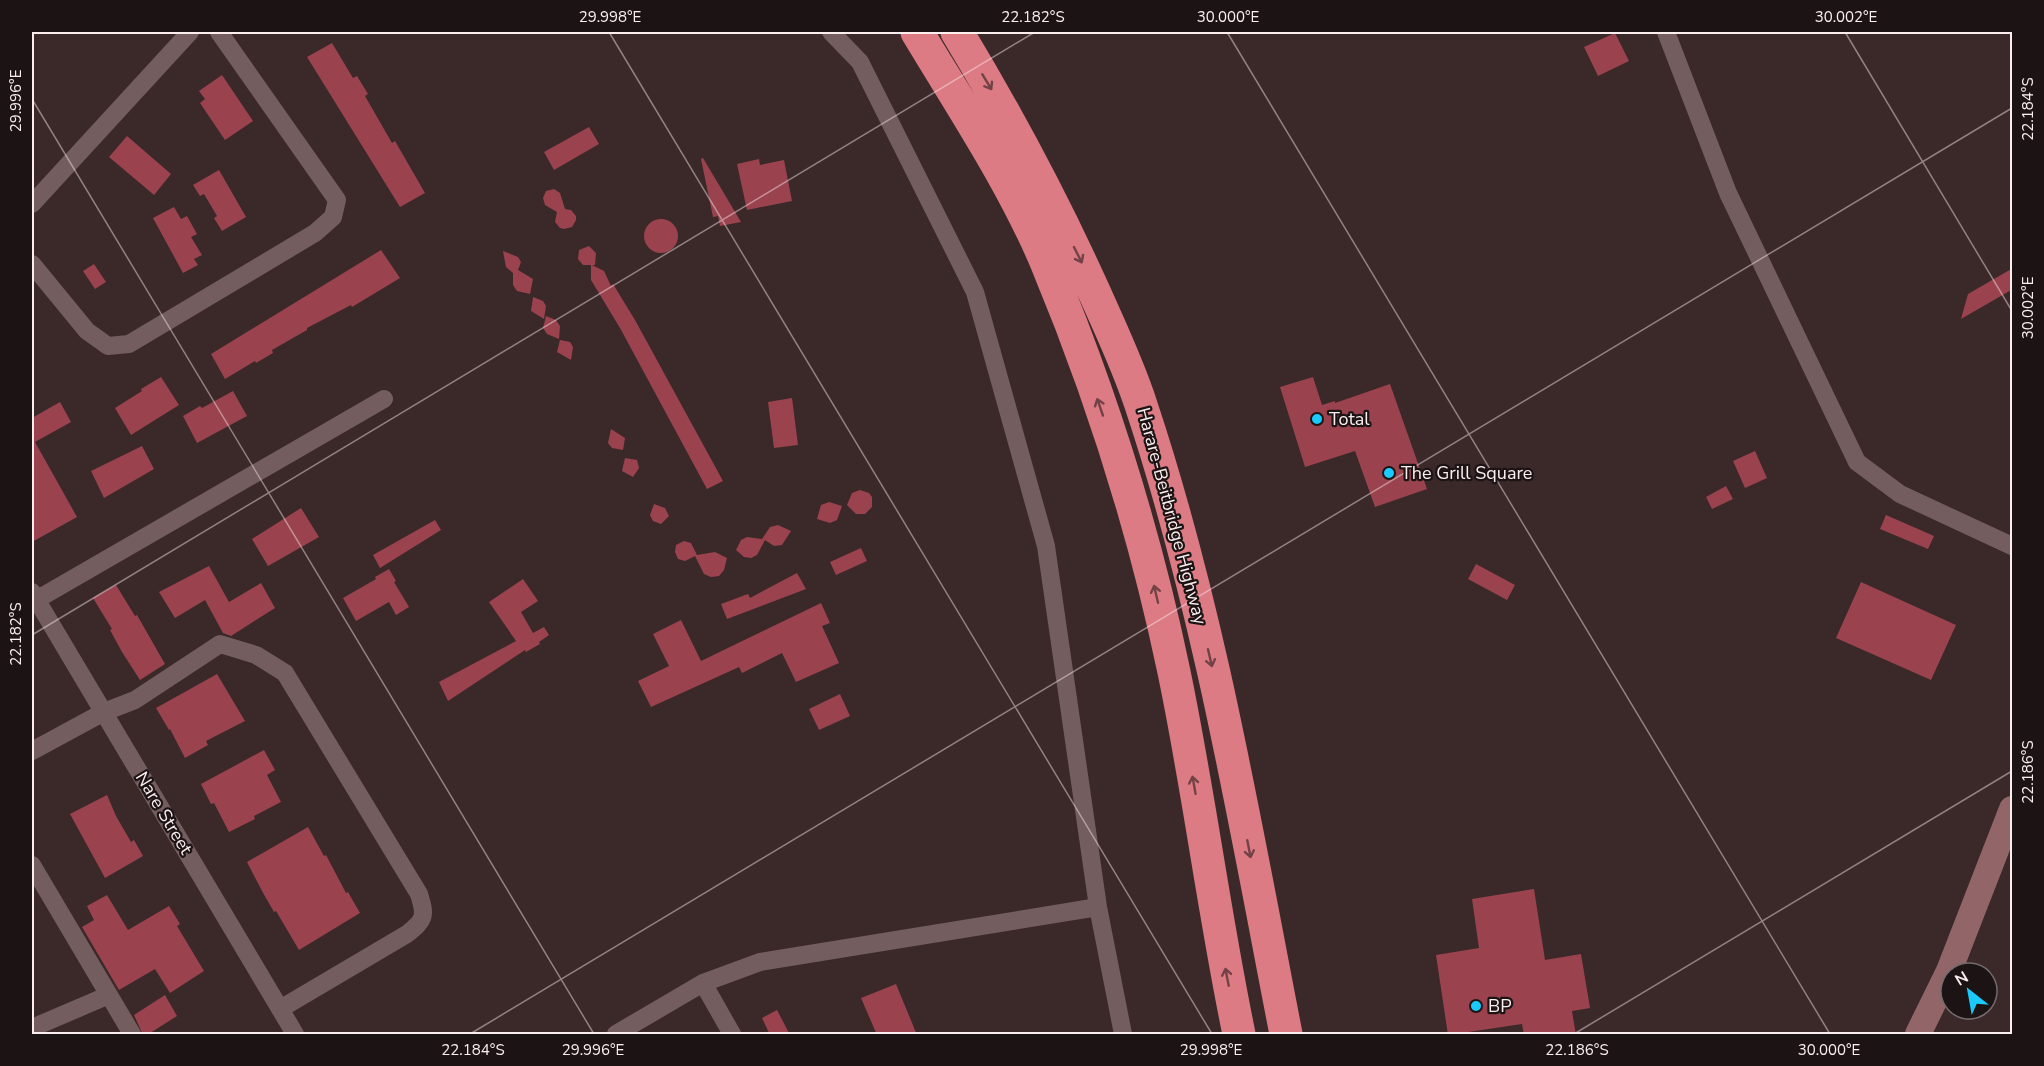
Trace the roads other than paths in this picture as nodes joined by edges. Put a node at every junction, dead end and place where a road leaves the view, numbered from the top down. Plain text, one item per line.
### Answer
1 (190, 32) edge
2 (219, 32) edge
3 (831, 32) edge
4 (917, 32) edge
5 (957, 32) edge
6 (1666, 32) edge
7 (32, 204) edge
8 (32, 264) edge
9 (384, 399) dead end
10 (2013, 546) edge
11 (34, 596) edge
12 (104, 712) junction
13 (32, 751) edge
14 (2013, 809) edge
15 (32, 865) edge
16 (1098, 907) junction
17 (703, 983) junction
18 (109, 995) junction
19 (280, 1009) junction
20 (32, 1028) edge
21 (132, 1035) edge
22 (296, 1035) edge
23 (616, 1035) edge
24 (732, 1035) edge
25 (1123, 1035) edge
26 (1239, 1035) edge
27 (1286, 1035) edge
28 (1918, 1035) edge

1 - 7 street
2 - 8 street
3 - 16 street
26 -> 4 highway, Harare-Beitbridge Highway
5 -> 27 highway, Harare-Beitbridge Highway
6 - 10 street
9 - 11 street
11 - 12 street, Nare Street
12 - 13 street
12 - 19 street, Nare Street
12 - 19 street
14 - 28 street
15 - 18 street
16 - 17 street
16 - 25 street
17 - 23 street
17 - 24 street
18 - 20 street
18 - 21 street
19 - 22 street, Nare Street

